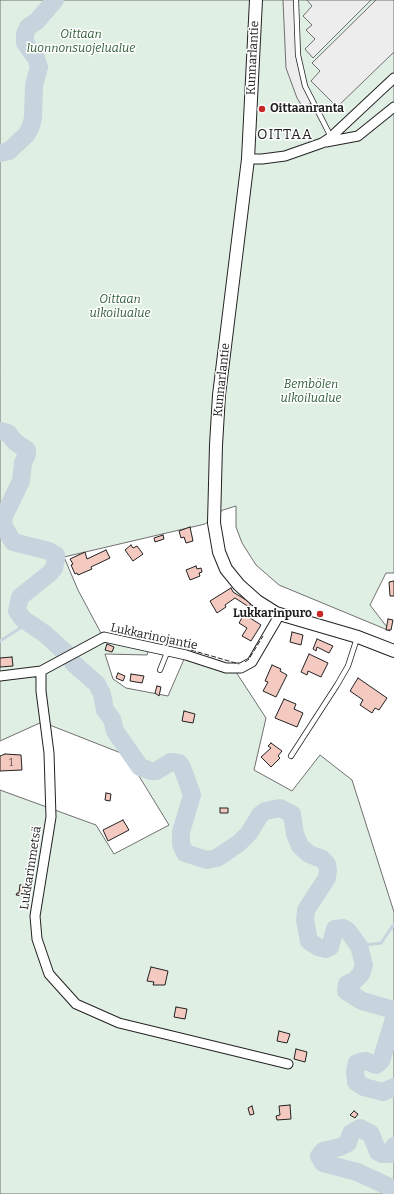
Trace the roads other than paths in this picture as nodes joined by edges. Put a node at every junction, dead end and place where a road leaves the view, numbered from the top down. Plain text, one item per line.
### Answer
1 (256, 0) edge
2 (296, 0) edge
3 (394, 78) edge
4 (394, 107) edge
5 (331, 138) junction
6 (322, 143) junction
7 (248, 159) junction
8 (280, 614) junction
9 (358, 637) junction
10 (168, 650) junction
11 (394, 651) edge
12 (160, 670) dead end
13 (40, 671) junction
14 (0, 676) edge
15 (291, 756) dead end
16 (288, 1064) dead end

1 - 7 main road, Kunnarlantie
2 - 5 lane
3 - 5 street
4 - 6 street
5 - 6 street
6 - 7 street
7 - 8 main road, Kunnarlantie
8 - 9 main road, Kunnarlantie
8 - 10 street, Lukkarinojantie
9 - 11 main road, Kunnarlantie
9 - 15 lane
10 - 12 lane
10 - 13 street, Lukkarinojantie
13 - 14 street, Lukkarinojantie
13 - 16 street, Lukkarinmetsä

